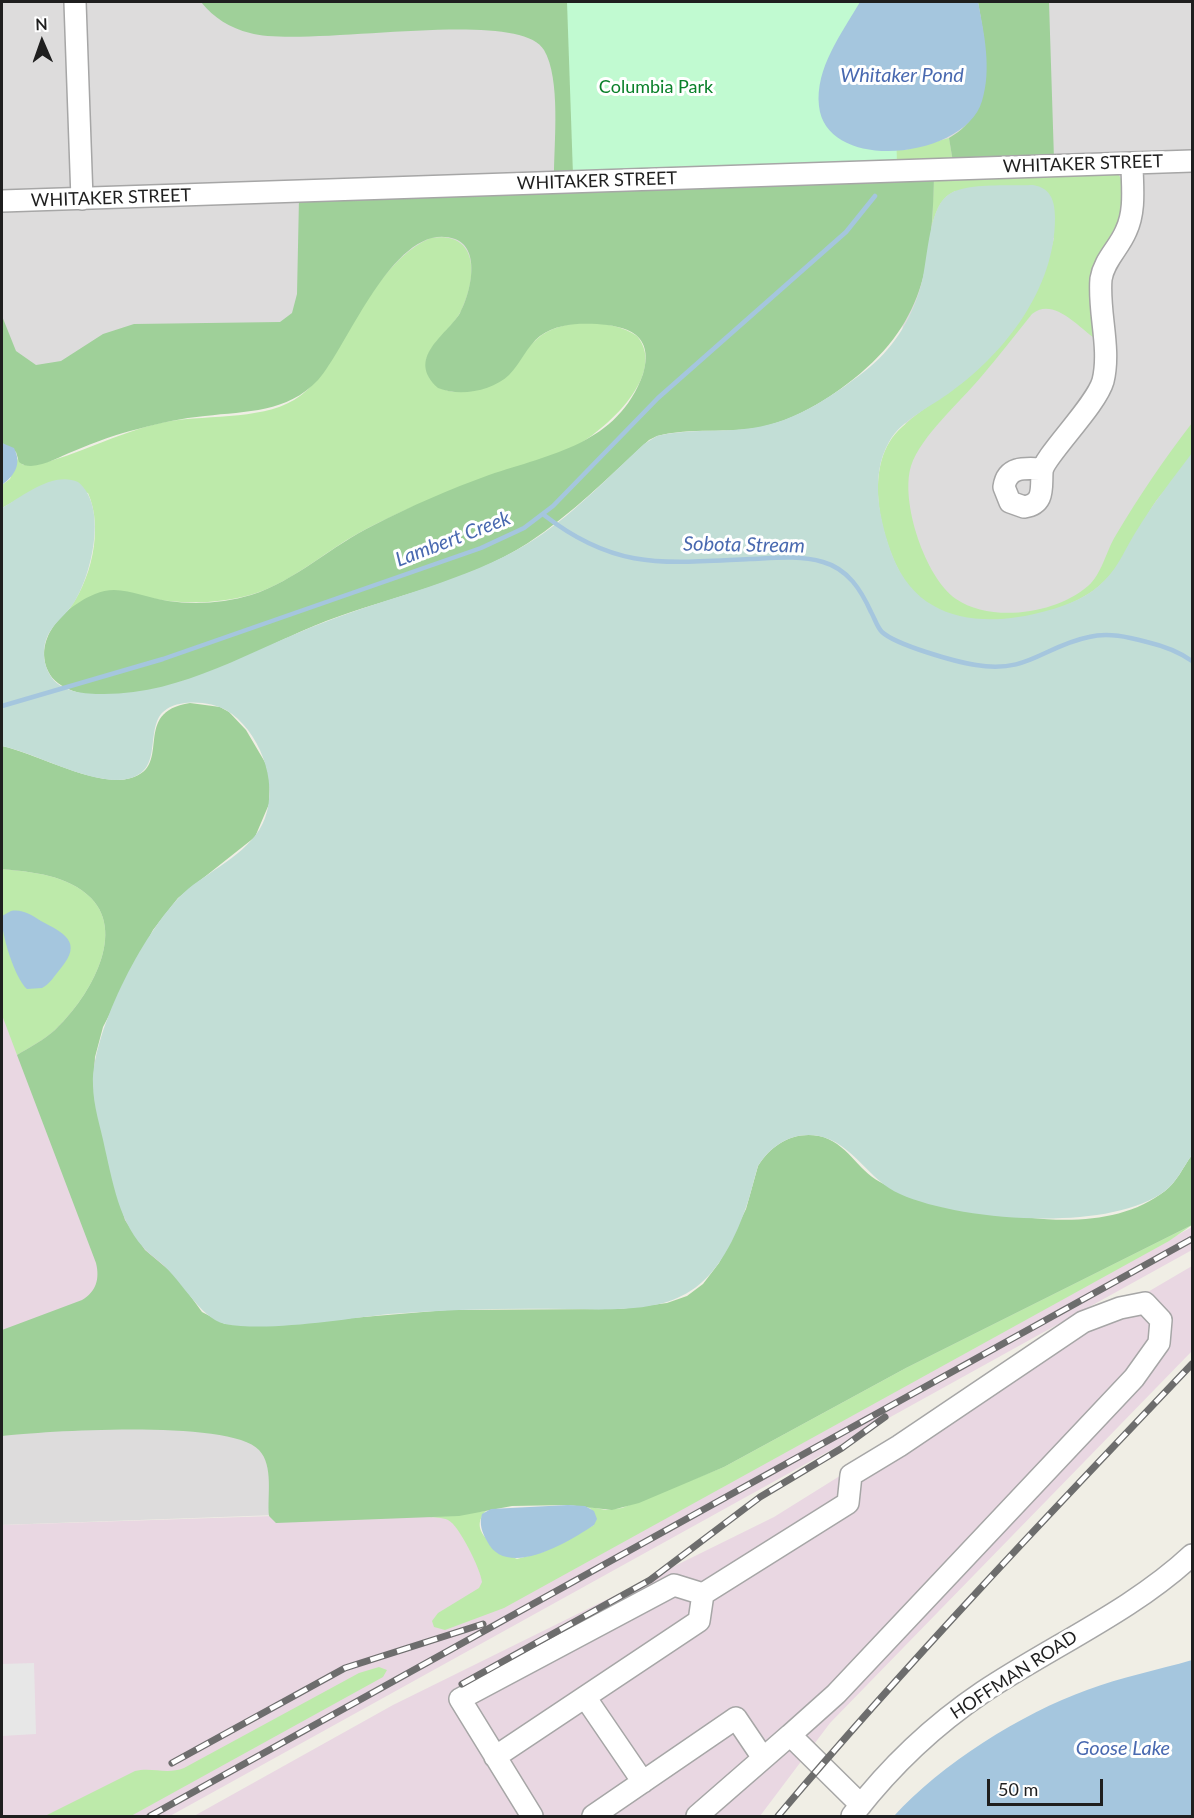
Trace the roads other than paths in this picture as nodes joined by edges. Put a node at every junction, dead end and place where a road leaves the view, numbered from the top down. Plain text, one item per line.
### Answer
1 (75, 2) edge
2 (1192, 161) edge
3 (1132, 163) junction
4 (82, 199) junction
5 (2, 201) edge
6 (1042, 468) dead end
7 (1192, 1555) edge
8 (703, 1594) junction
9 (585, 1697) junction
10 (789, 1736) junction
11 (495, 1757) junction
12 (763, 1758) junction
13 (643, 1782) junction
14 (856, 1811) edge
15 (532, 1816) edge
16 (593, 1816) edge
17 (697, 1816) edge

1 - 4 street
2 - 3 street, WHITAKER STREET
3 - 4 street, WHITAKER STREET
3 - 6 street
4 - 5 street, WHITAKER STREET
7 - 14 street, HOFFMAN ROAD
8 - 9 street
8 - 10 street
8 - 11 street
9 - 11 street
9 - 13 street
10 - 12 street
10 - 14 street
11 - 15 street
12 - 13 street
12 - 17 street
13 - 16 street

